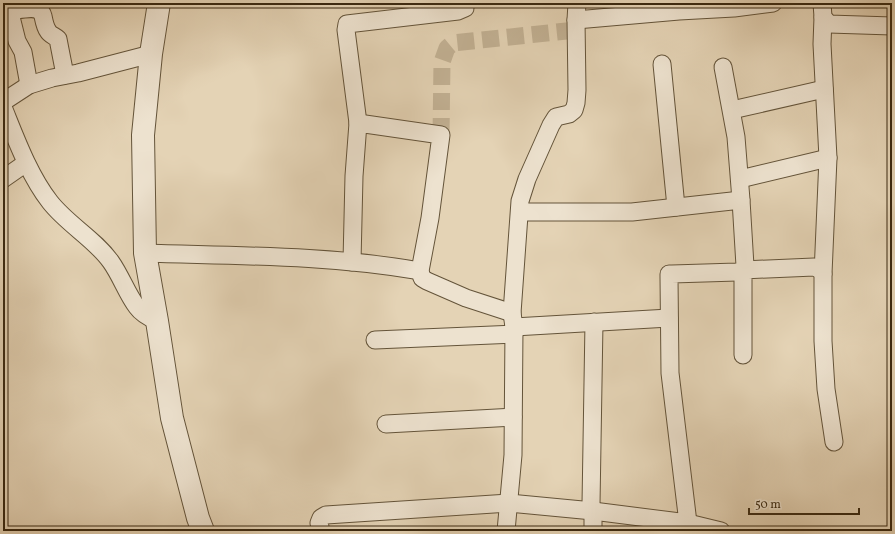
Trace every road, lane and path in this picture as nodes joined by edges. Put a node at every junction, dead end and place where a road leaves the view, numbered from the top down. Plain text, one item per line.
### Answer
1 (159, 3) edge
2 (466, 3) edge
3 (577, 3) edge
4 (773, 3) edge
5 (11, 7) edge
6 (823, 10) edge
7 (576, 20) junction
8 (892, 26) edge
9 (151, 54) junction
10 (662, 64) dead end
11 (723, 67) dead end
12 (65, 75) junction
13 (29, 85) junction
14 (824, 89) junction
15 (3, 102) edge
16 (3, 107) edge
17 (732, 110) junction
18 (358, 123) junction
19 (828, 158) junction
20 (26, 163) junction
21 (3, 179) edge
22 (740, 179) junction
23 (742, 200) junction
24 (676, 207) junction
25 (520, 212) junction
26 (145, 253) junction
27 (352, 262) junction
28 (743, 270) junction
29 (420, 271) junction
30 (823, 274) junction
31 (669, 318) junction
32 (157, 321) junction
33 (594, 322) junction
34 (513, 324) junction
35 (375, 340) dead end
36 (743, 355) dead end
37 (513, 417) junction
38 (386, 424) dead end
39 (834, 442) dead end
40 (509, 504) junction
41 (593, 510) junction
42 (688, 523) junction
43 (203, 531) edge
44 (321, 531) edge
45 (506, 531) edge
46 (593, 531) edge
47 (721, 531) edge

1 - 9 street
2 - 18 street
3 - 7 street
4 - 7 street
5 - 12 street
5 - 13 street
6 - 8 street
6 - 14 street
7 - 25 street
9 - 12 street
9 - 26 street
10 - 24 street
11 - 17 street
12 - 13 street
13 - 15 street
14 - 17 street
14 - 19 street
16 - 20 street
17 - 22 street
18 - 27 street
18 - 29 street
19 - 22 street
19 - 30 street
20 - 21 street
20 - 32 street
22 - 23 street
23 - 24 street
23 - 28 street
24 - 25 street
25 - 34 street
26 - 27 street
26 - 32 street
27 - 29 street
28 - 30 street
28 - 31 street
28 - 36 street
29 - 34 street
30 - 39 street
31 - 33 street
31 - 42 street
32 - 43 street
33 - 34 street
33 - 41 street
34 - 35 street
34 - 37 street
37 - 38 street
37 - 40 street
40 - 41 street
40 - 44 street
40 - 45 street
41 - 42 street
41 - 46 street
42 - 47 street

